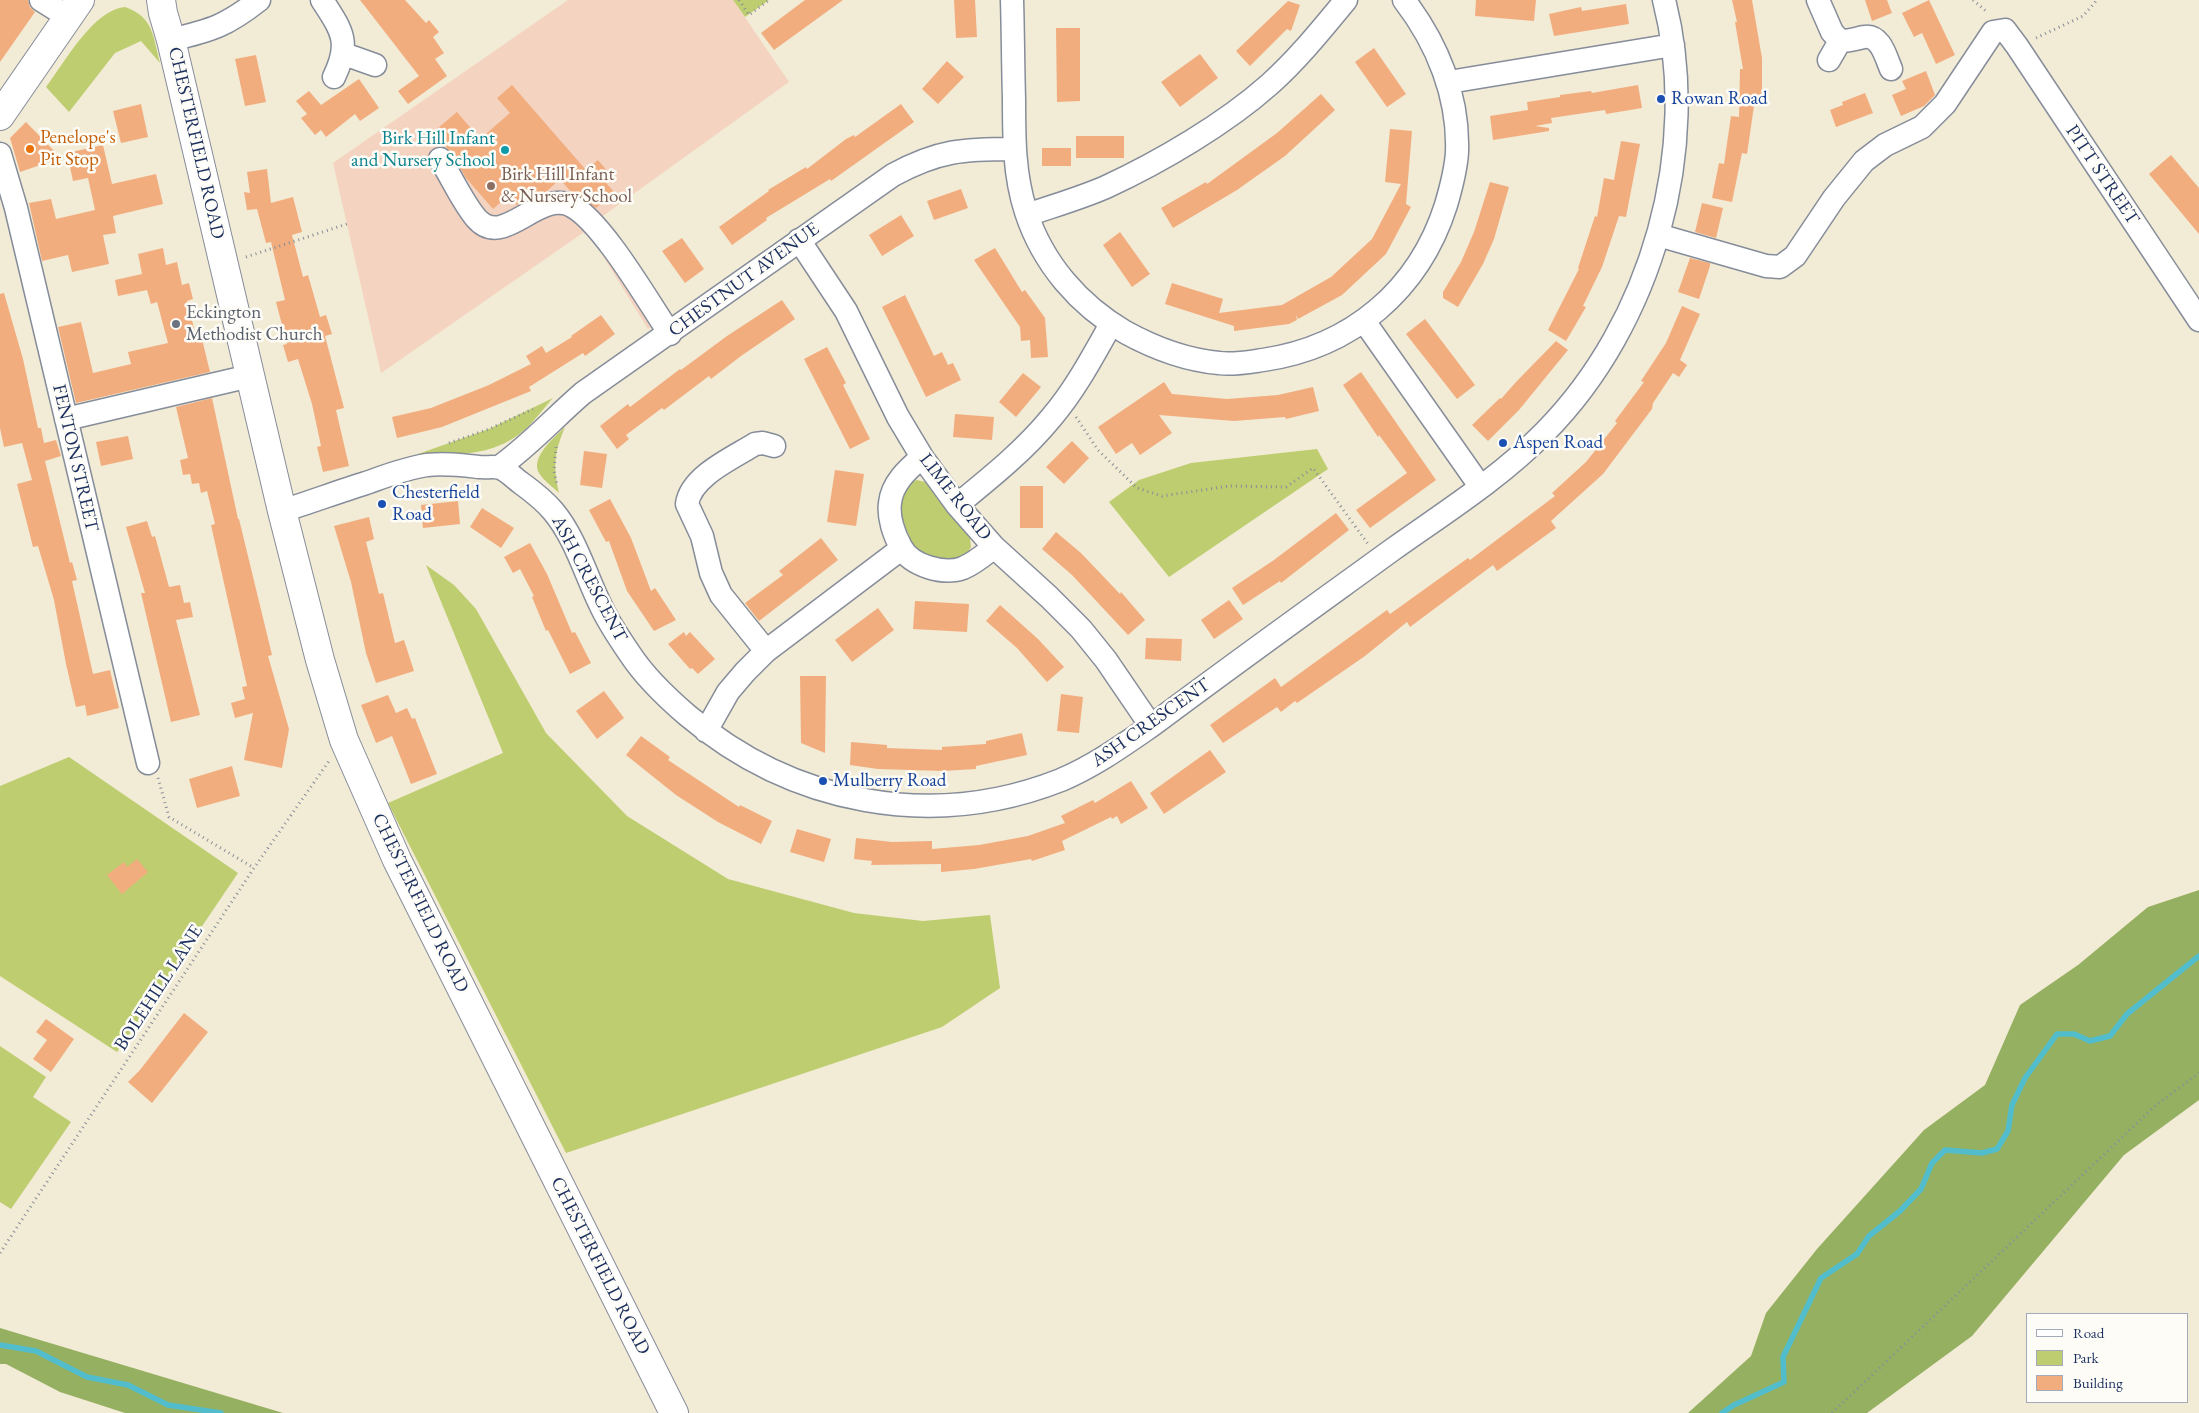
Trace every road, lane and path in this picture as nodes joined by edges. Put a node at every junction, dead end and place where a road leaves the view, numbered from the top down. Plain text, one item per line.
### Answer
1 (41, 0) edge
2 (259, 0) edge
3 (322, 0) edge
4 (739, 0) edge
5 (769, 0) edge
6 (1012, 0) edge
7 (1346, 0) edge
8 (1404, 0) edge
9 (1664, 0) edge
10 (1818, 0) edge
11 (2097, 0) edge
12 (156, 4) edge
13 (74, 8) edge
14 (2011, 38) junction
15 (171, 40) junction
16 (1840, 41) junction
17 (1673, 45) junction
18 (344, 54) junction
19 (1829, 60) dead end
20 (375, 65) dead end
21 (1891, 69) dead end
22 (334, 77) dead end
23 (1448, 82) junction
24 (1, 113) edge
25 (1014, 149) junction
26 (0, 154) edge
27 (440, 159) dead end
28 (1027, 215) junction
29 (347, 224) dead end
30 (1658, 234) junction
31 (799, 240) junction
32 (224, 264) junction
33 (2199, 320) edge
34 (1364, 321) junction
35 (1111, 324) junction
36 (670, 334) junction
37 (250, 376) junction
38 (1065, 400) junction
39 (536, 408) dead end
40 (66, 419) junction
41 (559, 440) dead end
42 (445, 444) dead end
43 (774, 446) dead end
44 (922, 458) junction
45 (499, 467) junction
46 (1480, 486) junction
47 (957, 504) junction
48 (553, 511) junction
49 (282, 512) junction
50 (994, 546) junction
51 (901, 549) junction
52 (1379, 559) junction
53 (766, 651) junction
54 (1151, 726) junction
55 (706, 731) junction
56 (344, 740) junction
57 (148, 763) joint
58 (254, 868) junction
59 (2199, 1073) edge
60 (0, 1253) edge
61 (674, 1413) edge
62 (1832, 1413) edge

1 - 13 street
2 - 15 street
3 - 18 street
4 - 5 path
6 - 25 street
7 - 28 street
8 - 23 street
9 - 17 street, ASH CRESCENT
10 - 16 street
11 - 14 path
12 - 15 main road, CHESTERFIELD ROAD
13 - 24 main road
14 - 30 street
14 - 33 street, PITT STREET
15 - 32 main road, CHESTERFIELD ROAD
16 - 19 street
16 - 21 street
17 - 23 street
17 - 30 street, ASH CRESCENT
18 - 20 street
18 - 22 street
23 - 34 street
25 - 28 street
25 - 31 street, CHESTNUT AVENUE
26 - 40 street, FENTON STREET
27 - 36 street
28 - 35 street
29 - 32 path
30 - 46 street, ASH CRESCENT
31 - 36 street, CHESTNUT AVENUE
31 - 44 street, LIME ROAD
32 - 37 main road, CHESTERFIELD ROAD
34 - 35 street
34 - 46 street
35 - 38 street
36 - 45 street, CHESTNUT AVENUE
37 - 40 street
37 - 49 main road, CHESTERFIELD ROAD
38 - 47 street
38 - 52 path
39 - 42 path
40 - 57 street, FENTON STREET
41 - 48 path
43 - 53 street
44 - 47 street, LIME ROAD
44 - 51 street
45 - 48 street, ASH CRESCENT
45 - 49 street
46 - 52 street, ASH CRESCENT
47 - 50 street, LIME ROAD
48 - 55 street, ASH CRESCENT
49 - 56 main road, CHESTERFIELD ROAD
50 - 51 street
50 - 54 street, LIME ROAD
51 - 53 street
52 - 54 street, ASH CRESCENT
53 - 55 street
54 - 55 street, ASH CRESCENT
56 - 58 path, BOLEHILL LANE
56 - 61 main road, CHESTERFIELD ROAD
57 - 58 path
58 - 60 path, BOLEHILL LANE
59 - 62 path

